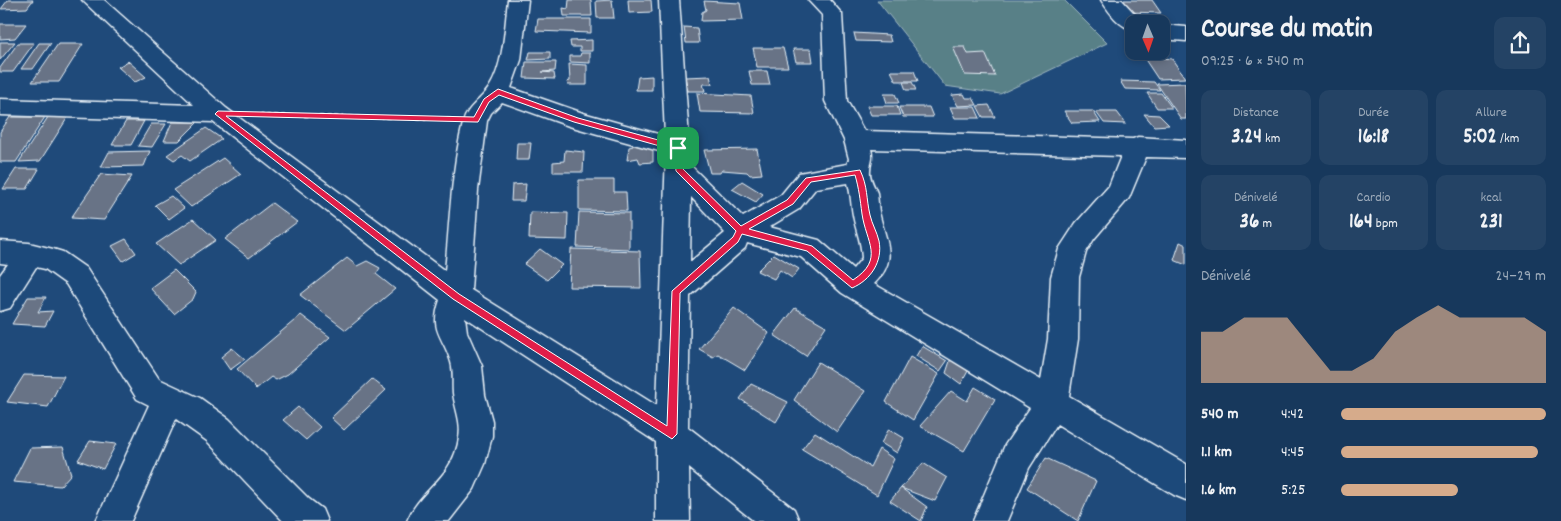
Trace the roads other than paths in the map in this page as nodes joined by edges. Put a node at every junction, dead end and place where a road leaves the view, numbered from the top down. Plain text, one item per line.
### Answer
1 (92, 0) edge
2 (518, 0) edge
3 (669, 0) edge
4 (818, 0) edge
5 (1110, 0) edge
6 (1125, 16) edge
7 (1170, 33) edge
8 (1186, 34) edge
9 (498, 92) junction
10 (0, 107) edge
11 (218, 114) junction
12 (856, 140) junction
13 (1138, 146) junction
14 (1186, 149) edge
15 (678, 158) junction
16 (857, 172) junction
17 (740, 230) junction
18 (15, 253) edge
19 (852, 284) junction
20 (676, 291) junction
21 (456, 296) junction
22 (0, 299) edge
23 (168, 400) junction
24 (1052, 404) junction
25 (672, 434) junction
26 (1186, 483) edge
27 (113, 521) edge
28 (310, 521) edge
29 (424, 521) edge
30 (673, 521) edge
31 (782, 521) edge
32 (990, 521) edge

1 - 11 street
2 - 9 street
3 - 15 street
4 - 12 street
5 - 6 street
7 - 8 street
9 - 15 street
9 - 21 street
10 - 11 street
11 - 21 street
12 - 13 street
12 - 16 street
13 - 14 street
13 - 24 street
15 - 17 street
15 - 20 street
16 - 17 street
16 - 19 street
17 - 19 street
17 - 20 street
18 - 22 street
18 - 23 street
19 - 24 street
20 - 25 street
21 - 25 street
21 - 29 street
23 - 27 street
23 - 28 street
24 - 26 street
24 - 32 street
25 - 30 street
25 - 31 street

